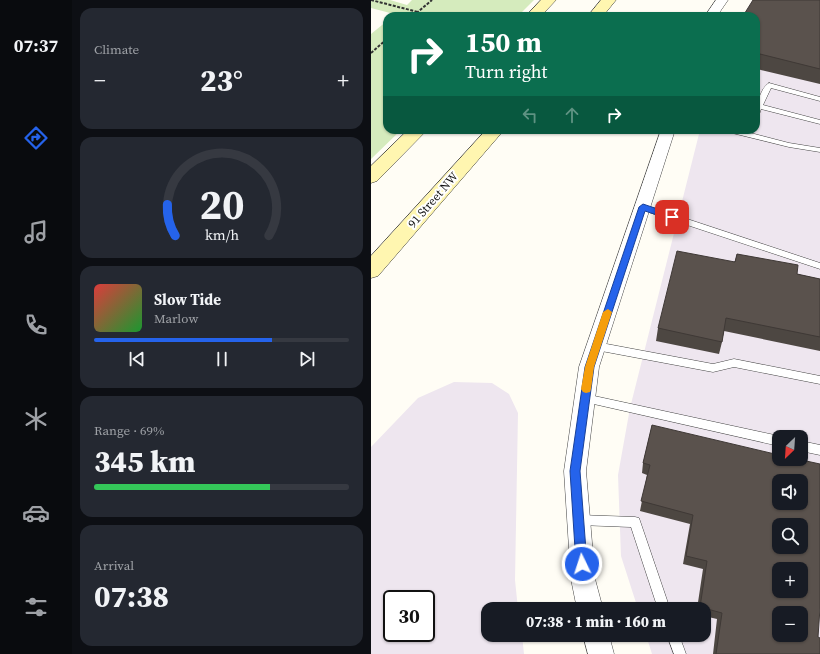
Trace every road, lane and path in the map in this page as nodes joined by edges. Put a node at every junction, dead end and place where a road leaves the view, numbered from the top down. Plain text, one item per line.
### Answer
1 (371, 0) edge
2 (432, 0) edge
3 (549, 0) edge
4 (609, 0) edge
5 (722, 0) edge
6 (418, 12) joint
7 (537, 12) edge
8 (598, 12) edge
9 (714, 12) edge
10 (383, 42) edge
11 (371, 53) edge
12 (820, 98) edge
13 (760, 104) edge
14 (760, 106) edge
15 (820, 122) edge
16 (415, 134) edge
17 (491, 134) edge
18 (667, 134) edge
19 (756, 134) edge
20 (820, 150) edge
21 (371, 177) edge
22 (643, 207) junction
23 (820, 266) edge
24 (371, 270) edge
25 (596, 346) junction
26 (820, 380) edge
27 (585, 398) junction
28 (772, 439) edge
29 (808, 447) edge
30 (820, 450) edge
31 (578, 520) junction
32 (588, 602) edge
33 (662, 602) edge
34 (598, 642) edge
35 (676, 642) edge
36 (601, 654) edge
37 (680, 654) edge

1 - 6 path
2 - 6 path
3 - 7 main road
4 - 8 main road
5 - 9 street
10 - 11 path
12 - 13 lane
14 - 15 lane
16 - 21 main road
17 - 24 main road, 91 Street NW
18 - 22 street
19 - 20 lane
22 - 23 lane
22 - 25 street
25 - 26 lane
25 - 27 street
27 - 28 lane
27 - 31 street
29 - 30 lane
31 - 32 street
31 - 33 lane
34 - 36 street
35 - 37 lane

